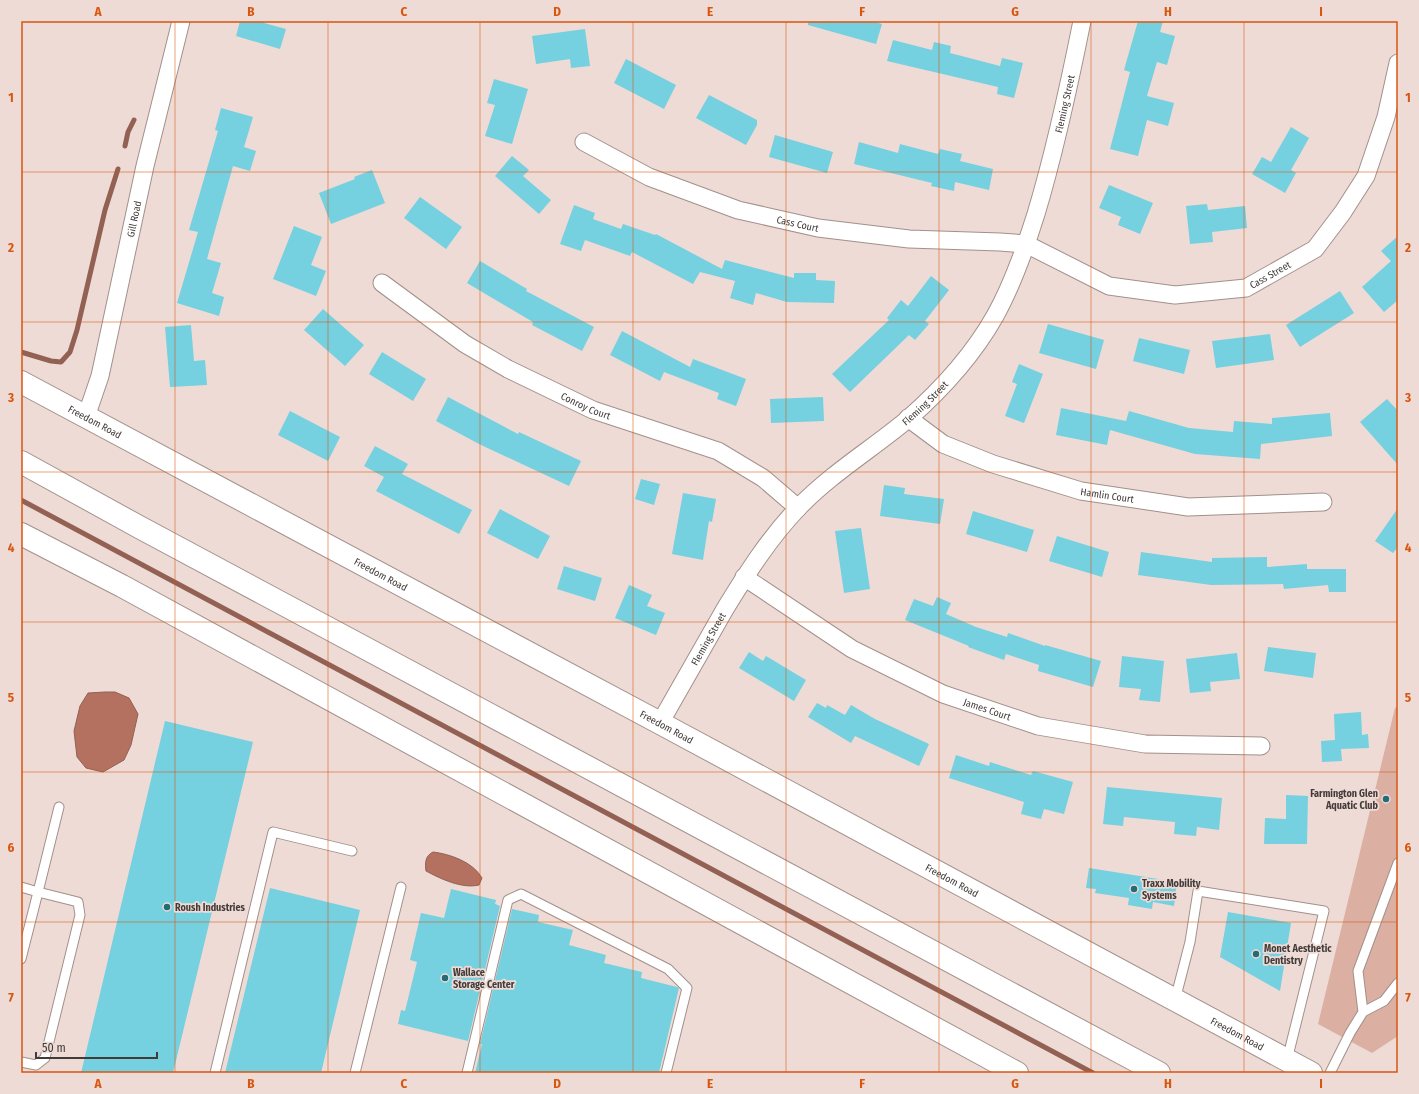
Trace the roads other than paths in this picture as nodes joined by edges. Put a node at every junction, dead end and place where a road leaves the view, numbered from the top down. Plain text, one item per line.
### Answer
1 (181, 21) edge
2 (1082, 21) edge
3 (1398, 63) edge
4 (584, 142) dead end
5 (1026, 244) junction
6 (382, 284) dead end
7 (21, 382) edge
8 (86, 417) junction
9 (908, 418) junction
10 (21, 462) edge
11 (1323, 502) dead end
12 (798, 508) junction
13 (21, 534) edge
14 (744, 577) junction
15 (660, 723) junction
16 (1261, 746) dead end
17 (59, 807) dead end
18 (352, 851) dead end
19 (1398, 864) edge
20 (401, 887) dead end
21 (21, 888) edge
22 (38, 892) junction
23 (21, 959) edge
24 (1398, 983) edge
25 (1175, 1000) junction
26 (1364, 1012) junction
27 (1287, 1060) junction
28 (21, 1062) edge
29 (216, 1073) edge
30 (355, 1073) edge
31 (467, 1073) edge
32 (666, 1073) edge
33 (1017, 1073) edge
34 (1159, 1073) edge
35 (1312, 1073) edge
36 (1330, 1073) edge

1 - 8 street, Gill Road
2 - 5 street, Fleming Street
3 - 5 street, Cass Street
4 - 5 street, Cass Court
5 - 9 street, Fleming Street
6 - 12 street, Conroy Court
7 - 8 main road, Freedom Road
8 - 15 main road, Freedom Road
9 - 11 street, Hamlin Court
9 - 12 street, Fleming Street
10 - 34 main road
12 - 14 street, Fleming Street
13 - 33 main road
14 - 15 street, Fleming Street
14 - 16 street, James Court
15 - 25 main road, Freedom Road
17 - 22 lane
18 - 29 lane
19 - 26 lane
20 - 30 lane
21 - 22 lane
22 - 23 lane
22 - 28 lane
24 - 26 lane
25 - 27 main road, Freedom Road
25 - 27 lane
26 - 36 lane
27 - 35 main road, Freedom Road
31 - 32 lane

